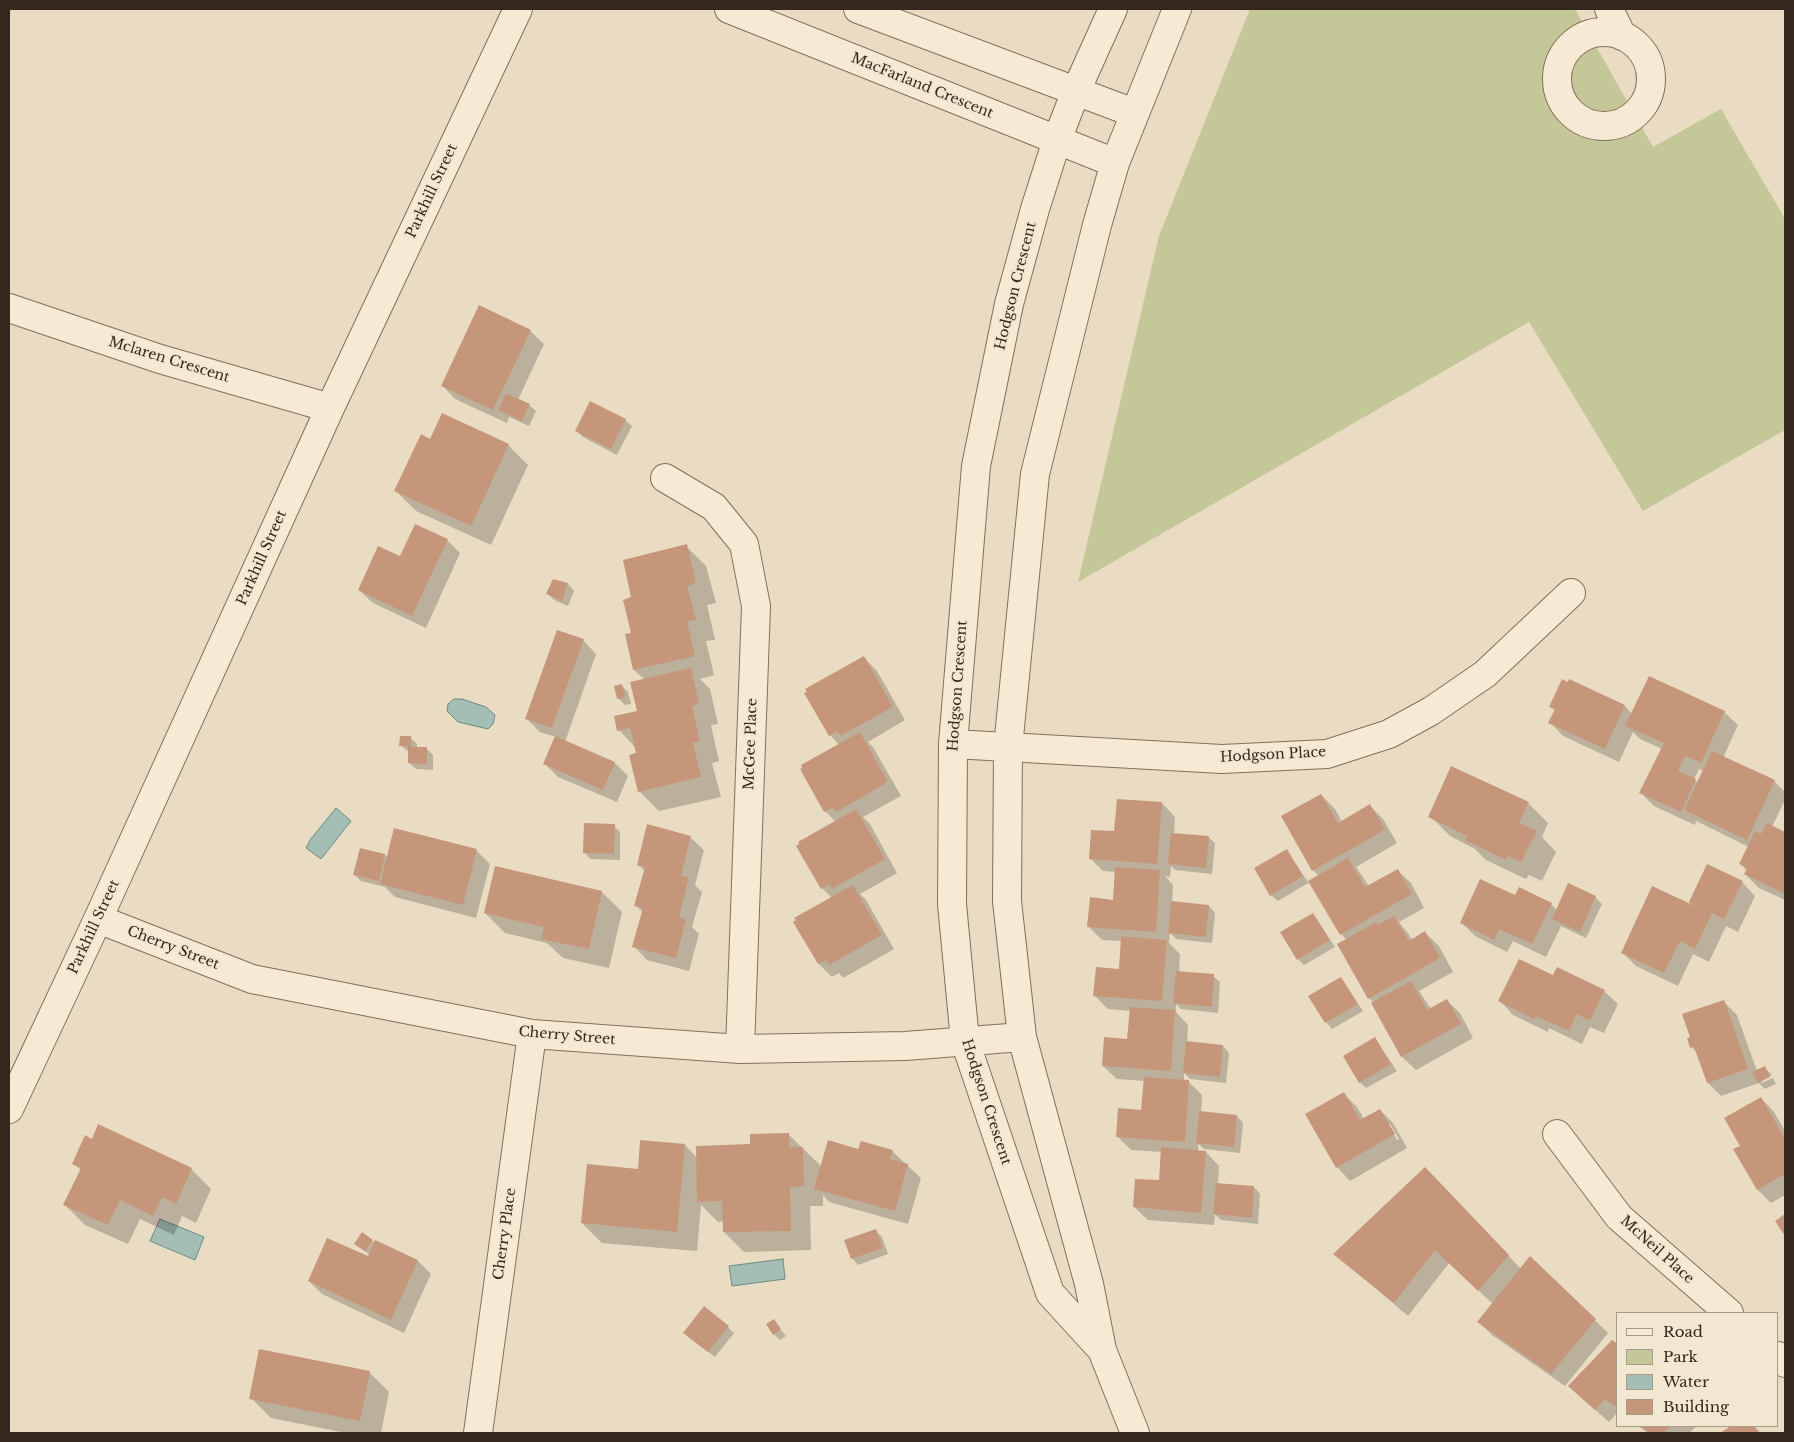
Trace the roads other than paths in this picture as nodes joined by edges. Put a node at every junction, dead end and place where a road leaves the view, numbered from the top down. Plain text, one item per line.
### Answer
1 (518, 9) edge
2 (728, 9) edge
3 (858, 9) edge
4 (1113, 9) edge
5 (1177, 9) edge
6 (1609, 9) edge
7 (1622, 36) dead end
8 (1076, 91) junction
9 (1134, 113) junction
10 (1057, 140) junction
11 (1115, 163) junction
12 (9, 308) edge
13 (330, 408) junction
14 (665, 478) dead end
15 (1570, 593) dead end
16 (953, 744) junction
17 (1008, 747) junction
18 (98, 918) junction
19 (532, 1034) junction
20 (1022, 1037) junction
21 (965, 1042) junction
22 (740, 1048) junction
23 (9, 1109) edge
24 (1556, 1134) dead end
25 (1728, 1312) edge
26 (1102, 1350) junction
27 (478, 1433) edge
28 (1136, 1433) edge

1 - 13 street, Parkhill Street
2 - 10 street, MacFarland Crescent
3 - 8 street
4 - 8 street, Hodgson Crescent
5 - 9 street, Hodgson Crescent
6 - 7 street
8 - 9 street
8 - 10 street, Hodgson Crescent
9 - 11 street, Hodgson Crescent
10 - 11 street, MacFarland Crescent
10 - 16 street, Hodgson Crescent
11 - 17 street, Hodgson Crescent
12 - 13 street, Mclaren Crescent
13 - 18 street, Parkhill Street
14 - 22 street, McGee Place
15 - 17 street, Hodgson Place
16 - 17 street, Hodgson Place
16 - 21 street, Hodgson Crescent
17 - 20 street, Hodgson Crescent
18 - 19 street, Cherry Street
18 - 23 street, Parkhill Street
19 - 22 street, Cherry Street
19 - 27 street, Cherry Place
20 - 21 street, Cherry Street
20 - 26 street, Hodgson Crescent
21 - 22 street, Cherry Street
21 - 26 street, Hodgson Crescent
24 - 25 street, McNeil Place
26 - 28 street, Hodgson Crescent

